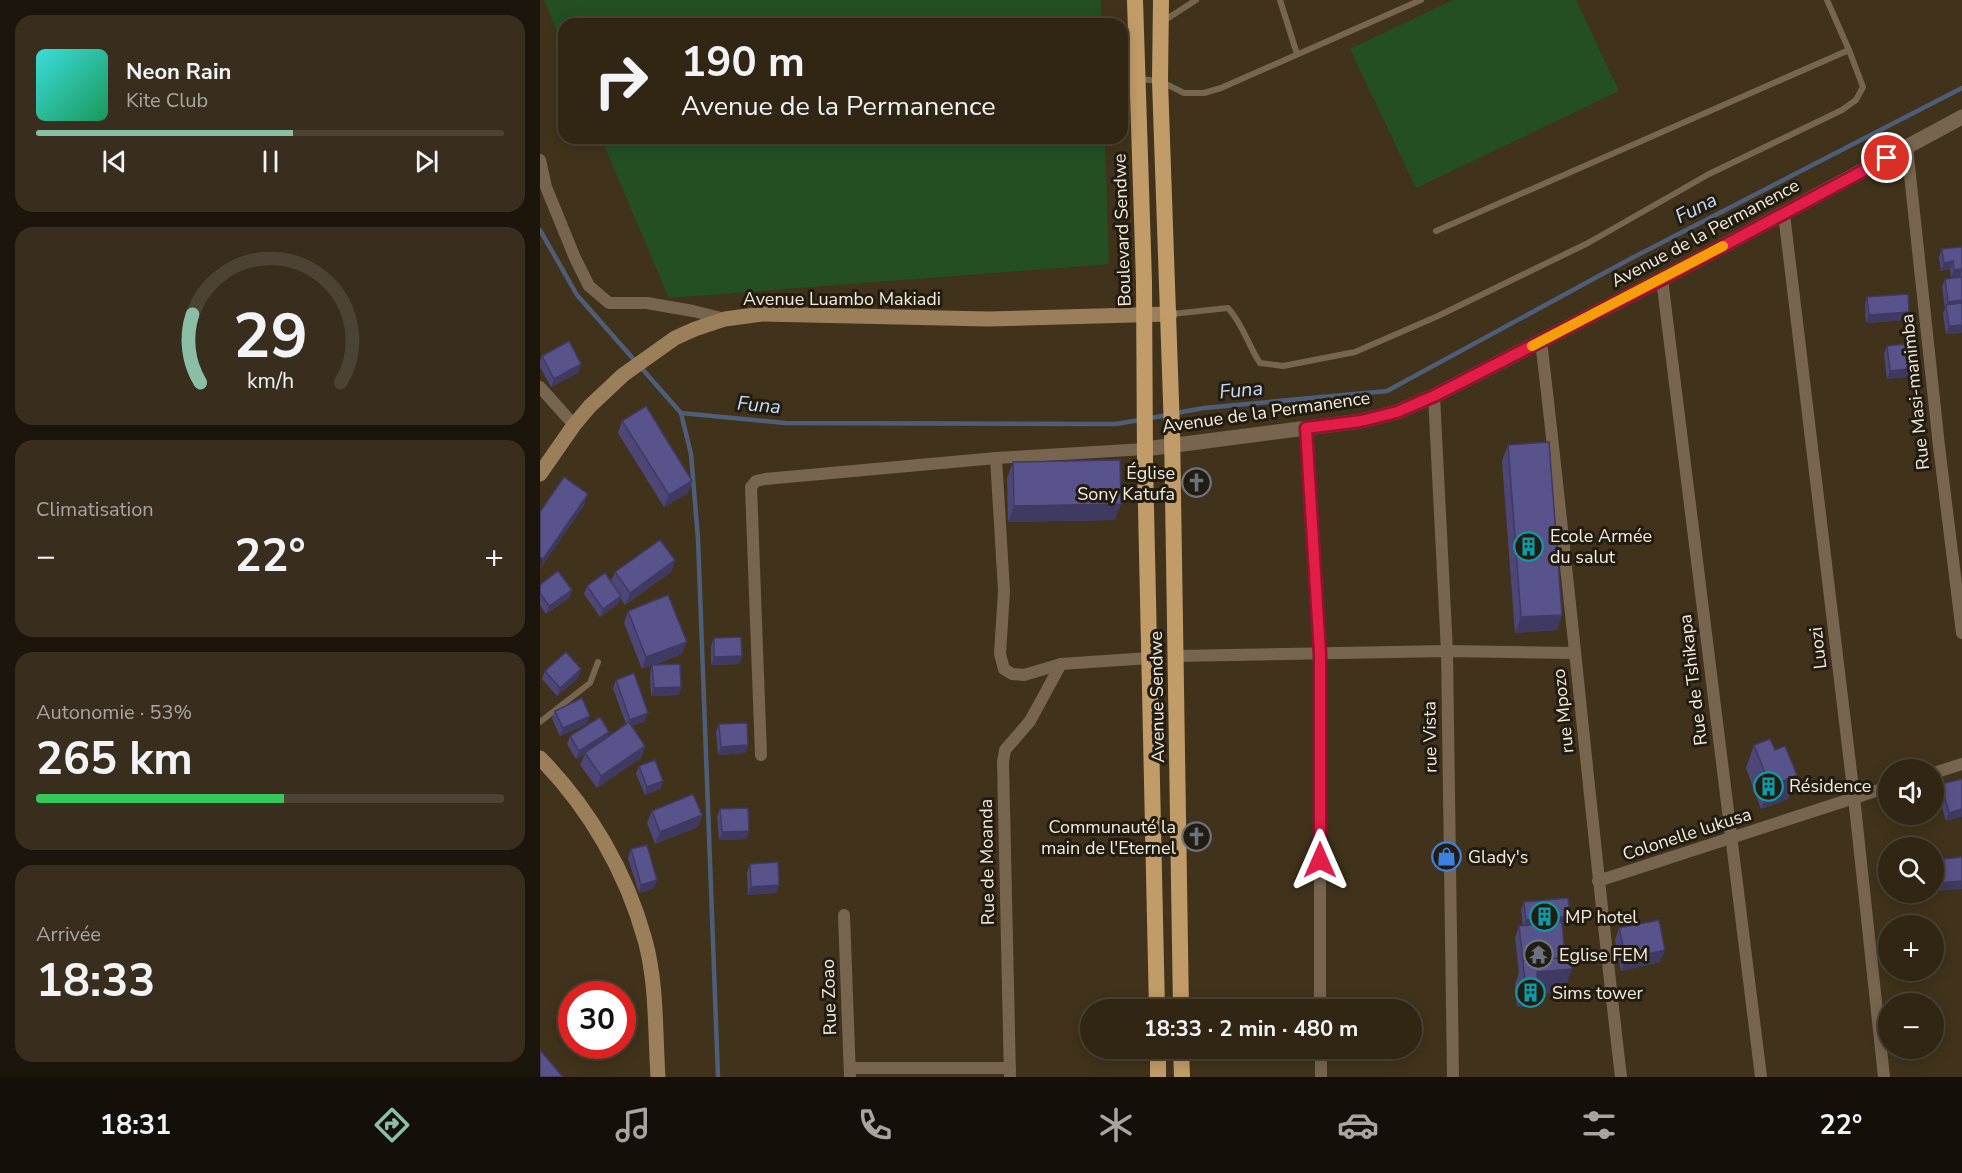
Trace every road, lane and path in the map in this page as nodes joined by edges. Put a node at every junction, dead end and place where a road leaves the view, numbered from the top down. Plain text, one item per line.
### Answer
1 (1135, 0) edge
2 (1161, 0) edge
3 (1196, 0) edge
4 (1280, 0) edge
5 (1421, 0) edge
6 (1827, 0) edge
7 (1162, 22) junction
8 (1849, 50) junction
9 (1297, 54) junction
10 (1137, 79) junction
11 (1160, 81) junction
12 (1959, 122) edge
13 (1907, 147) junction
14 (540, 160) edge
15 (1784, 214) junction
16 (1436, 231) dead end
17 (1662, 279) junction
18 (1144, 314) junction
19 (1170, 314) junction
20 (725, 320) junction
21 (1541, 341) junction
22 (540, 387) edge
23 (1145, 387) joint
24 (1434, 396) junction
25 (574, 424) junction
26 (1306, 428) junction
27 (1172, 438) junction
28 (1145, 448) junction
29 (996, 458) junction
30 (540, 474) edge
31 (1962, 633) edge
32 (1447, 651) junction
33 (1575, 653) junction
34 (1320, 654) junction
35 (1176, 656) junction
36 (1149, 658) junction
37 (598, 662) dead end
38 (1060, 664) junction
39 (540, 722) edge
40 (761, 755) dead end
41 (540, 758) edge
42 (1962, 764) edge
43 (1944, 770) edge
44 (1878, 790) edge
45 (1854, 797) junction
46 (1731, 839) junction
47 (1598, 881) junction
48 (844, 915) dead end
49 (1157, 999) edge
50 (1181, 999) edge
51 (1320, 999) edge
52 (1158, 1059) edge
53 (1181, 1059) edge
54 (1321, 1059) edge
55 (850, 1072) edge
56 (1010, 1073) edge
57 (658, 1077) edge
58 (1158, 1077) edge
59 (1182, 1077) edge
60 (1321, 1077) edge
61 (1453, 1077) edge
62 (1621, 1077) edge
63 (1761, 1077) edge
64 (1884, 1077) edge

1 - 10 highway, Boulevard Sendwe
2 - 7 highway
3 - 7 lane
4 - 9 lane
5 - 9 lane
6 - 8 lane
7 - 11 highway
8 - 16 lane
8 - 19 lane
9 - 11 lane
10 - 11 lane
10 - 18 highway, Boulevard Sendwe
11 - 19 highway
12 - 13 street, Avenue de la Permanence
13 - 15 street, Avenue de la Permanence
13 - 31 street, Rue Masi-manimba
14 - 20 street
15 - 17 street, Avenue de la Permanence
15 - 45 street, Luozi
17 - 21 street, Avenue de la Permanence
17 - 46 street, Rue de Tshikapa
18 - 19 main road, Avenue Luambo Makiadi
18 - 20 main road, Avenue Luambo Makiadi
18 - 23 highway, Boulevard Sendwe
19 - 27 highway, Avenue Sendwe
20 - 25 main road, Avenue Luambo Makiadi
21 - 24 street, Avenue de la Permanence
21 - 33 street, rue Mpozo
22 - 25 street
23 - 28 highway, Avenue Sendwe
24 - 26 street, Avenue de la Permanence
24 - 32 street, rue Vista
25 - 30 main road, Avenue Luambo Makiadi
26 - 27 street, Avenue de la Permanence
26 - 34 street
27 - 28 street, Avenue de la Permanence
27 - 35 highway, Avenue Sendwe
28 - 29 street, Avenue de la Permanence
28 - 36 highway, Avenue Sendwe
29 - 38 street
29 - 40 street, Avenue de la Permanence
32 - 33 street
32 - 34 street
32 - 61 street, rue Vista
33 - 47 street, rue Mpozo
34 - 35 street
34 - 51 street
35 - 50 highway, Avenue Sendwe
36 - 38 street
36 - 49 highway, Avenue Sendwe
37 - 39 lane
38 - 56 street, Rue de Moanda
41 - 57 main road
42 - 43 street
44 - 45 street, Colonelle lukusa
45 - 46 street, Colonelle lukusa
45 - 64 street, Luozi
46 - 47 street, Colonelle lukusa
46 - 63 street, Rue de Tshikapa
47 - 62 street, rue Mpozo
48 - 55 street, Rue Zoao
52 - 58 highway
53 - 59 highway
54 - 60 street
55 - 56 street

